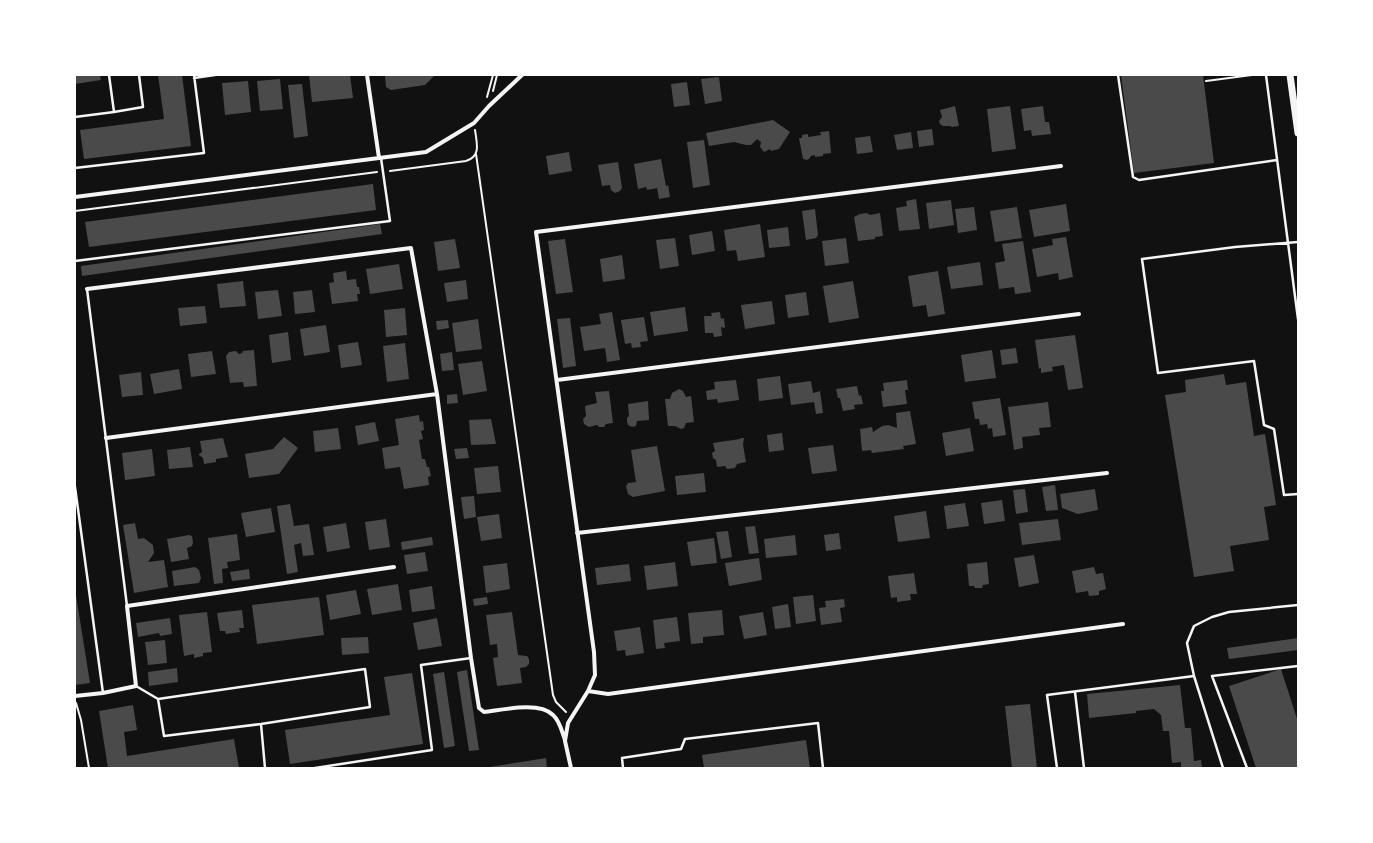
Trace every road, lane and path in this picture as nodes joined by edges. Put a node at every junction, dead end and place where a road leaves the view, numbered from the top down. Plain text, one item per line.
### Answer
1 (109, 75) edge
2 (139, 75) edge
3 (215, 75) edge
4 (367, 75) edge
5 (522, 75) edge
6 (1118, 75) edge
7 (1252, 75) edge
8 (1266, 75) edge
9 (1290, 75) edge
10 (194, 76) edge
11 (1206, 81) dead end
12 (114, 112) junction
13 (75, 117) edge
14 (1298, 133) edge
15 (476, 154) dead end
16 (380, 158) junction
17 (1277, 160) junction
18 (1061, 166) dead end
19 (75, 168) edge
20 (75, 197) edge
21 (1298, 242) edge
22 (1288, 244) junction
23 (75, 261) edge
24 (87, 289) joint
25 (1078, 314) dead end
26 (1298, 319) edge
27 (557, 380) junction
28 (437, 394) junction
29 (106, 438) junction
30 (1107, 473) dead end
31 (75, 487) edge
32 (1298, 494) edge
33 (76, 510) edge
34 (577, 533) junction
35 (394, 567) dead end
36 (1298, 605) edge
37 (126, 606) junction
38 (1123, 624) dead end
39 (471, 658) junction
40 (1298, 666) edge
41 (1194, 676) junction
42 (136, 686) junction
43 (588, 691) junction
44 (1075, 692) junction
45 (103, 693) junction
46 (75, 696) edge
47 (158, 699) junction
48 (75, 700) edge
49 (572, 717) junction
50 (260, 724) junction
51 (565, 740) junction
52 (89, 768) edge
53 (265, 768) edge
54 (315, 768) edge
55 (571, 768) edge
56 (623, 768) edge
57 (824, 768) edge
58 (1057, 768) edge
59 (1084, 768) edge
60 (1223, 768) edge
61 (1246, 768) edge

1 - 12 lane
2 - 12 lane
3 - 10 lane
4 - 16 street
5 - 16 street
6 - 17 lane
7 - 11 path
8 - 17 lane
9 - 14 main road
10 - 19 lane
12 - 13 lane
15 - 49 path
16 - 20 street
16 - 23 lane
17 - 22 lane
18 - 27 street
21 - 22 lane
22 - 26 lane
22 - 32 lane
24 - 28 street
24 - 29 lane
25 - 27 street
27 - 34 street
28 - 29 street
28 - 39 street
29 - 37 lane
30 - 34 street
31 - 33 lane
33 - 45 lane
34 - 43 street
35 - 37 street
36 - 41 lane
37 - 42 street
38 - 43 street
39 - 51 street
39 - 54 lane
40 - 61 lane
41 - 44 lane
41 - 60 lane
42 - 45 street
42 - 47 lane
43 - 49 street
44 - 58 lane
44 - 59 lane
45 - 46 street
47 - 50 lane
47 - 50 lane
48 - 52 path
49 - 51 street
50 - 53 lane
51 - 55 street
56 - 57 lane

